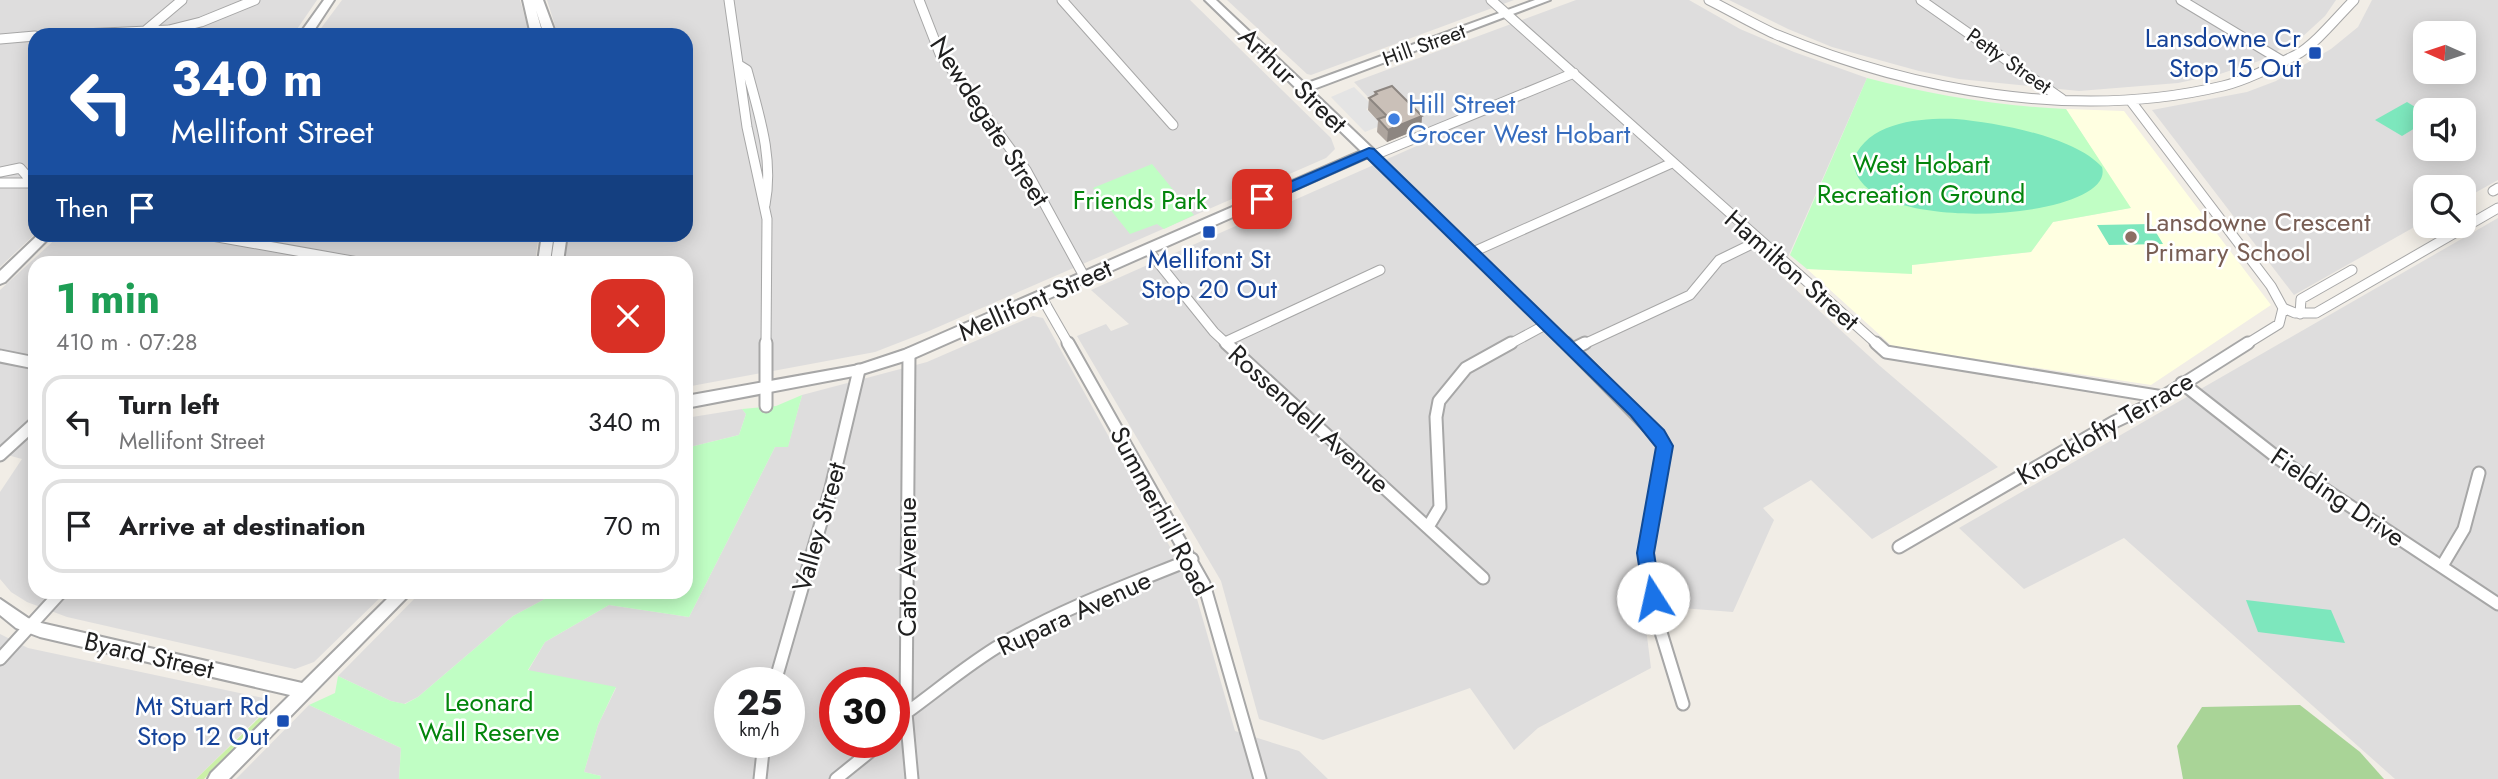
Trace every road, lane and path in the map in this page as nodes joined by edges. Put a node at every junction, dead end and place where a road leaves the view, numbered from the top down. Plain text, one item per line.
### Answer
1 (182, 0) edge
2 (255, 0) edge
3 (329, 0) edge
4 (528, 0) edge
5 (538, 0) edge
6 (730, 0) edge
7 (919, 0) edge
8 (1062, 0) edge
9 (1210, 0) edge
10 (1491, 0) edge
11 (1545, 0) edge
12 (1709, 0) edge
13 (1921, 0) edge
14 (2181, 0) edge
15 (2354, 0) edge
16 (1506, 15) junction
17 (149, 28) edge
18 (175, 28) edge
19 (310, 28) edge
20 (535, 28) edge
21 (548, 28) edge
22 (28, 37) edge
23 (0, 41) edge
24 (2284, 62) junction
25 (1574, 73) junction
26 (1303, 89) junction
27 (2062, 99) junction
28 (2130, 100) junction
29 (1173, 125) dead end
30 (1371, 154) junction
31 (1672, 163) junction
32 (0, 172) edge
33 (28, 177) edge
34 (0, 183) edge
35 (28, 183) edge
36 (2498, 208) edge
37 (1758, 241) junction
38 (39, 242) edge
39 (246, 242) edge
40 (1147, 250) junction
41 (1474, 252) junction
42 (324, 256) edge
43 (1380, 270) dead end
44 (2352, 270) dead end
45 (1085, 278) junction
46 (0, 279) edge
47 (1042, 298) junction
48 (2283, 308) junction
49 (2300, 314) junction
50 (1548, 324) junction
51 (1225, 342) junction
52 (1573, 349) junction
53 (909, 354) junction
54 (0, 356) edge
55 (28, 362) edge
56 (859, 370) junction
57 (2182, 383) junction
58 (766, 386) junction
59 (2163, 397) junction
60 (693, 401) edge
61 (766, 406) dead end
62 (28, 429) edge
63 (0, 455) edge
64 (2479, 473) dead end
65 (1428, 527) junction
66 (1899, 547) dead end
67 (1192, 559) junction
68 (2442, 566) junction
69 (1483, 578) dead end
70 (54, 599) edge
71 (397, 599) edge
72 (2498, 604) edge
73 (0, 606) edge
74 (29, 626) junction
75 (0, 659) edge
76 (779, 667) edge
77 (906, 667) edge
78 (304, 691) junction
79 (1683, 704) dead end
80 (910, 710) edge
81 (910, 757) edge
82 (762, 758) edge
83 (862, 758) edge
84 (217, 779) edge
85 (760, 779) edge
86 (836, 779) edge
87 (912, 779) edge
88 (1260, 779) edge

1 - 17 street
2 - 18 street
3 - 19 street
4 - 20 street
5 - 21 street
6 - 58 street
7 - 45 street, Newdegate Street
8 - 29 street
9 - 26 street, Arthur Street
10 - 16 street, Hamilton Street
11 - 16 street, Hill Street
12 - 27 street
13 - 27 street, Petty Street
14 - 24 street
15 - 24 street
16 - 25 street, Hamilton Street
16 - 26 street, Hill Street
22 - 23 street
24 - 28 street
25 - 30 street
25 - 31 street, Hamilton Street
26 - 30 street, Arthur Street
27 - 28 street
28 - 48 street
30 - 40 street, Mellifont Street
30 - 41 street, Arthur Street
31 - 37 street, Hamilton Street
31 - 41 street
32 - 33 street
34 - 35 street
36 - 49 street
37 - 52 street
37 - 59 street, Hamilton Street
38 - 46 street
39 - 42 street
40 - 45 street, Mellifont Street
40 - 51 street, Rossendell Avenue
41 - 50 street, Arthur Street
43 - 51 street
44 - 49 street
45 - 47 street, Mellifont Street
47 - 53 street, Mellifont Street
47 - 67 street, Summerhill Road
48 - 49 street
48 - 57 street, Knocklofty Terrace
50 - 52 street, Arthur Street
50 - 65 street
51 - 65 street, Rossendell Avenue
52 - 79 street, Arthur Street
53 - 56 street, Mellifont Street
53 - 77 street, Cato Avenue
54 - 55 street
56 - 58 street, Mellifont Street
56 - 76 street, Valley Street
57 - 59 street, Knocklofty Terrace
57 - 68 street, Fielding Drive
58 - 60 street, Mellifont Street
58 - 61 street
59 - 66 street, Knocklofty Terrace
62 - 63 street
64 - 68 street
65 - 69 street, Rossendell Avenue
67 - 80 street, Rupara Avenue
67 - 88 street, Summerhill Road
68 - 72 street, Fielding Drive
70 - 74 street
71 - 78 street
73 - 74 street, Byard Street
74 - 75 street
74 - 78 street, Byard Street
78 - 84 street
81 - 87 street, Cato Avenue
82 - 85 street
83 - 86 street

